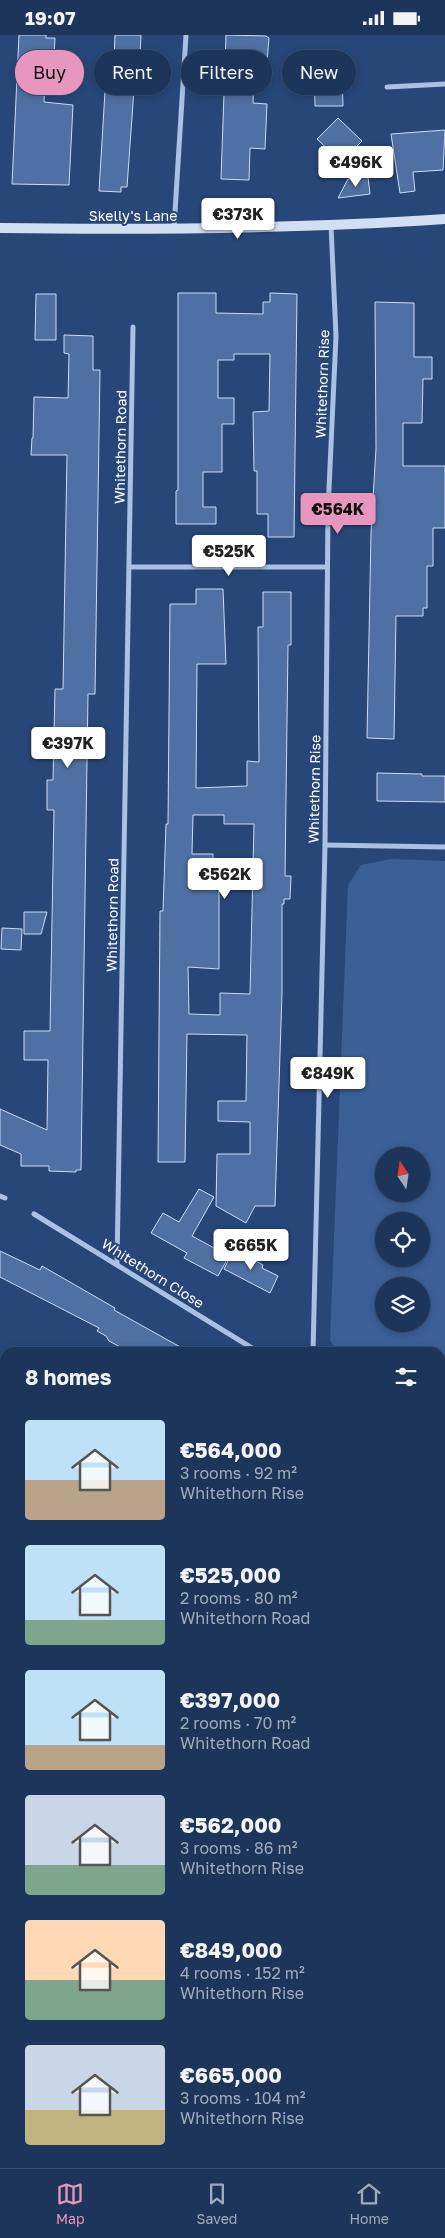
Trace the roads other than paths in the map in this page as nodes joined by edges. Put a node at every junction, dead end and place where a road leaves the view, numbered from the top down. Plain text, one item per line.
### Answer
1 (186, 35) edge
2 (445, 84) edge
3 (387, 87) dead end
4 (445, 219) edge
5 (331, 226) junction
6 (0, 228) edge
7 (174, 229) junction
8 (133, 327) dead end
9 (130, 567) junction
10 (327, 567) junction
11 (325, 845) junction
12 (445, 847) edge
13 (34, 1214) dead end
14 (117, 1264) junction
15 (250, 1347) edge
16 (313, 1347) edge

1 - 7 street
2 - 3 street
4 - 5 street, Skelly's Lane
5 - 7 street, Skelly's Lane
5 - 10 street, Whitethorn Rise
6 - 7 street, Skelly's Lane
8 - 9 street, Whitethorn Road
9 - 10 street
9 - 14 street, Whitethorn Road
10 - 11 street, Whitethorn Rise
11 - 12 street
11 - 16 street, Whitethorn Rise
13 - 14 street, Whitethorn Close
14 - 15 street, Whitethorn Close

